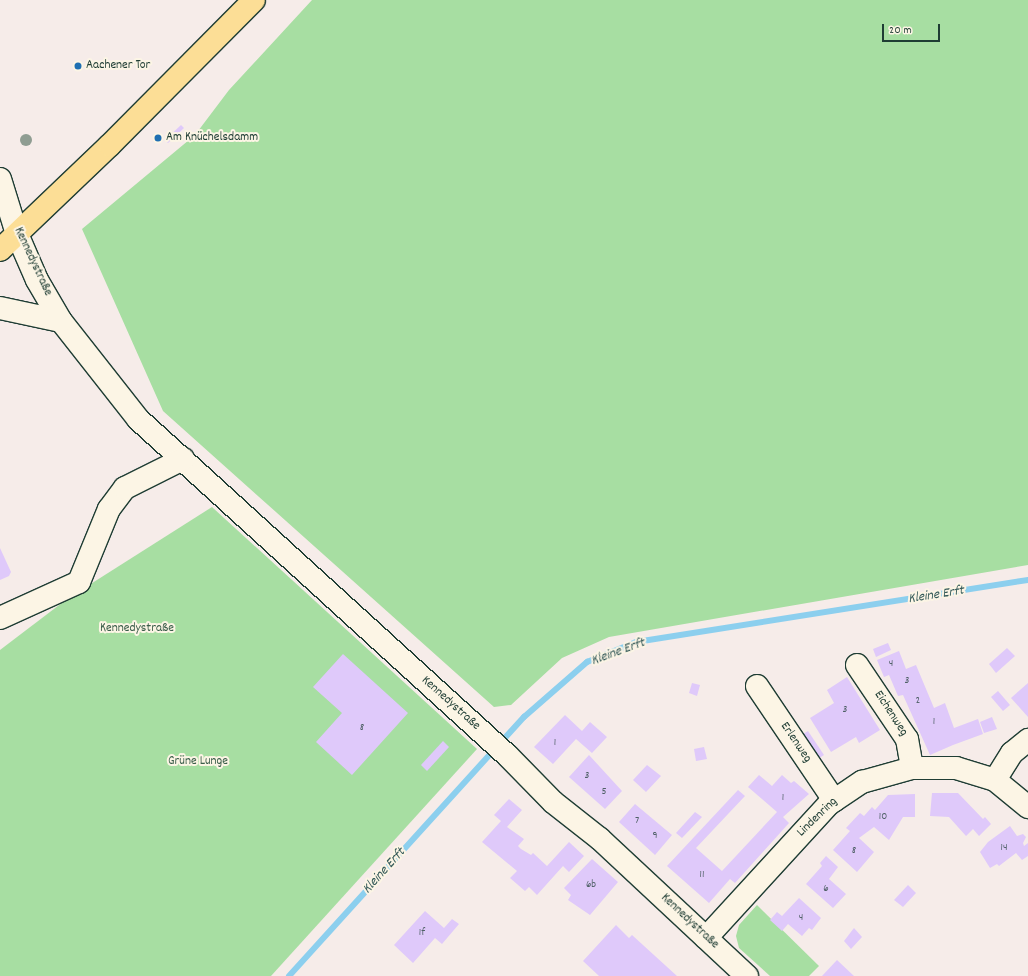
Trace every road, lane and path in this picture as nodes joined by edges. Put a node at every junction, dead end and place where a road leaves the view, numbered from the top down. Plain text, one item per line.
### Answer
1 (254, 0) edge
2 (0, 179) edge
3 (17, 234) junction
4 (0, 250) edge
5 (0, 308) edge
6 (61, 321) junction
7 (182, 459) junction
8 (0, 618) edge
9 (857, 665) dead end
10 (757, 686) dead end
11 (1028, 740) edge
12 (912, 768) junction
13 (995, 780) junction
14 (834, 800) junction
15 (1028, 807) edge
16 (706, 938) junction
17 (747, 976) edge

1 - 3 main road
2 - 3 street, Kennedystraße
3 - 4 main road
3 - 6 street, Kennedystraße
5 - 6 street, Kennedystraße
6 - 7 street, Kennedystraße
7 - 8 street
7 - 16 street, Kennedystraße
9 - 12 street, Eichenweg
10 - 14 street, Erlenweg
11 - 13 street
12 - 13 street, Lindenring
12 - 14 street, Lindenring
13 - 15 street, Lindenring
14 - 16 street, Lindenring
16 - 17 street, Kennedystraße

